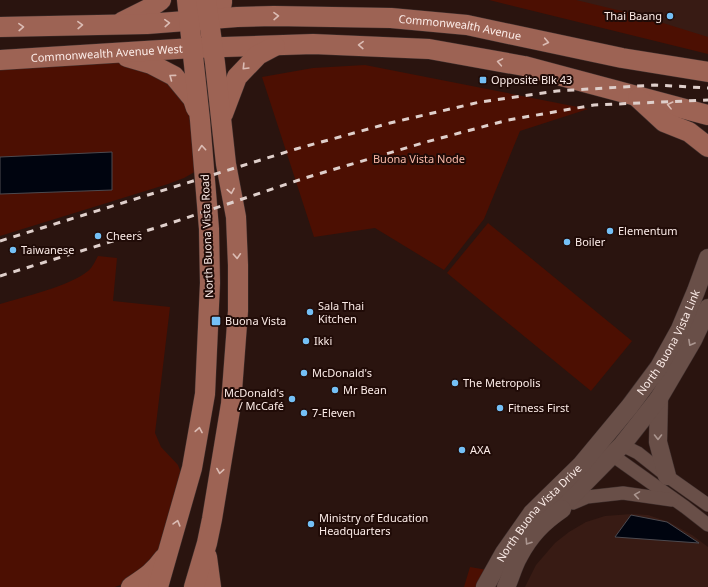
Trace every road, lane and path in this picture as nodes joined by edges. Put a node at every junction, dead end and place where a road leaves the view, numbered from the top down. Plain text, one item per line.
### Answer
1 (161, 0) edge
2 (187, 0) edge
3 (206, 0) edge
4 (222, 0) edge
5 (199, 20) junction
6 (117, 24) junction
7 (0, 27) edge
8 (277, 45) junction
9 (213, 47) junction
10 (193, 48) junction
11 (116, 53) junction
12 (0, 60) edge
13 (706, 73) edge
14 (637, 96) junction
15 (708, 114) edge
16 (221, 119) junction
17 (200, 120) junction
18 (708, 147) edge
19 (708, 258) edge
20 (708, 308) edge
21 (660, 398) junction
22 (618, 421) joint
23 (602, 439) junction
24 (617, 450) junction
25 (667, 476) junction
26 (676, 501) junction
27 (573, 503) joint
28 (708, 505) edge
29 (554, 515) junction
30 (708, 525) edge
31 (207, 543) junction
32 (169, 551) junction
33 (131, 587) edge
34 (158, 587) edge
35 (194, 587) edge
36 (211, 587) edge
37 (485, 587) edge
38 (506, 587) edge

1 - 6 main road
2 - 5 main road, North Buona Vista Road
3 - 5 main road, North Buona Vista Road
4 - 5 main road
6 -> 5 main road
5 - 9 main road, North Buona Vista Road
5 - 10 main road, North Buona Vista Road
5 -> 13 main road, Commonwealth Avenue
7 -> 6 main road
8 - 9 main road
14 -> 8 main road
8 -> 16 main road
9 - 10 main road, Commonwealth Avenue West
9 - 16 main road, North Buona Vista Road
10 - 11 main road, Commonwealth Avenue West
10 - 17 main road, North Buona Vista Road
11 - 12 main road, Commonwealth Avenue West
17 -> 11 main road
15 -> 14 main road
14 - 18 main road
16 -> 31 main road, North Buona Vista Road
32 -> 17 main road, North Buona Vista Road
19 - 22 street, North Buona Vista Link
20 -> 21 street, North Buona Vista Link
21 - 24 street, North Buona Vista Link
21 -> 25 street
22 - 23 street, North Buona Vista Drive
23 - 24 street, North Buona Vista Drive
23 - 37 street, North Buona Vista Drive
24 - 25 street, North Buona Vista Drive
24 - 26 street, North Buona Vista Drive
24 - 29 street, North Buona Vista Drive
25 - 28 street, North Buona Vista Drive
26 -> 27 street, North Buona Vista Drive
26 - 30 street, North Buona Vista Drive
27 - 29 street, North Buona Vista Drive
29 -> 38 street, North Buona Vista Drive
31 - 35 main road, North Buona Vista Road
31 - 36 main road
32 - 33 main road
32 - 34 main road, North Buona Vista Road

